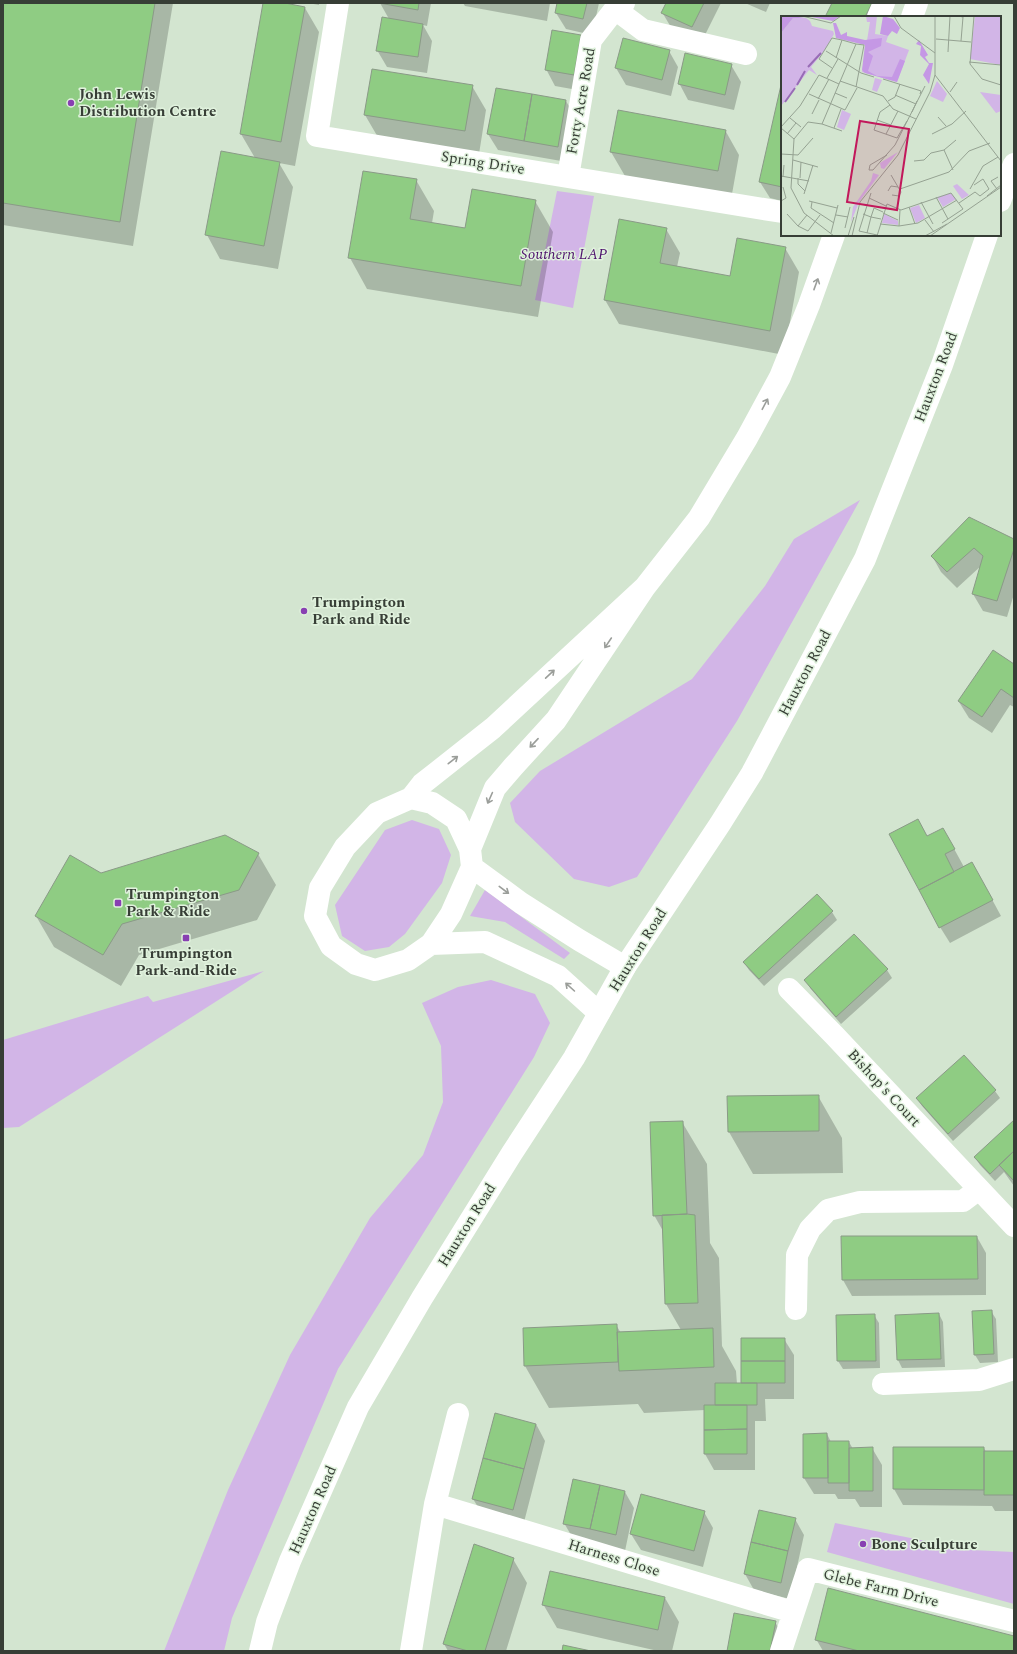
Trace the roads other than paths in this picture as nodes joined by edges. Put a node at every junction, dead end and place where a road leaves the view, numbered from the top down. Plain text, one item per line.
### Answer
1 (338, 3) edge
2 (884, 3) edge
3 (917, 3) edge
4 (620, 6) edge
5 (878, 16) edge
6 (912, 16) edge
7 (746, 54) dead end
8 (1014, 164) edge
9 (568, 177) junction
10 (1001, 198) edge
11 (781, 212) edge
12 (834, 236) edge
13 (987, 236) edge
14 (645, 587) junction
15 (411, 798) junction
16 (471, 858) junction
17 (432, 944) junction
18 (625, 967) junction
19 (789, 990) dead end
20 (599, 1014) junction
21 (979, 1188) junction
22 (1014, 1226) edge
23 (796, 1309) dead end
24 (1014, 1369) edge
25 (883, 1384) dead end
26 (458, 1414) dead end
27 (435, 1504) junction
28 (793, 1612) junction
29 (1014, 1621) edge
30 (260, 1651) edge
31 (411, 1651) edge
32 (781, 1651) edge

1 - 9 street, Spring Drive
2 - 5 street
3 - 6 street
4 - 7 street, Forty Acre Road
4 - 9 street, Forty Acre Road
8 - 10 street
9 - 11 street, Spring Drive
14 -> 12 street
13 - 18 street, Hauxton Road
15 -> 14 street
14 -> 16 street
15 - 16 street
15 - 17 street
16 - 17 street
16 -> 18 street
20 -> 17 street
18 - 20 street, Hauxton Road
19 - 21 street, Bishop's Court
20 - 30 street, Hauxton Road
21 - 22 street, Bishop's Court
21 - 23 street
24 - 25 street
26 - 27 street
27 - 28 street, Harness Close
27 - 31 street
28 - 29 street, Glebe Farm Drive
28 - 32 street, Glebe Farm Drive

